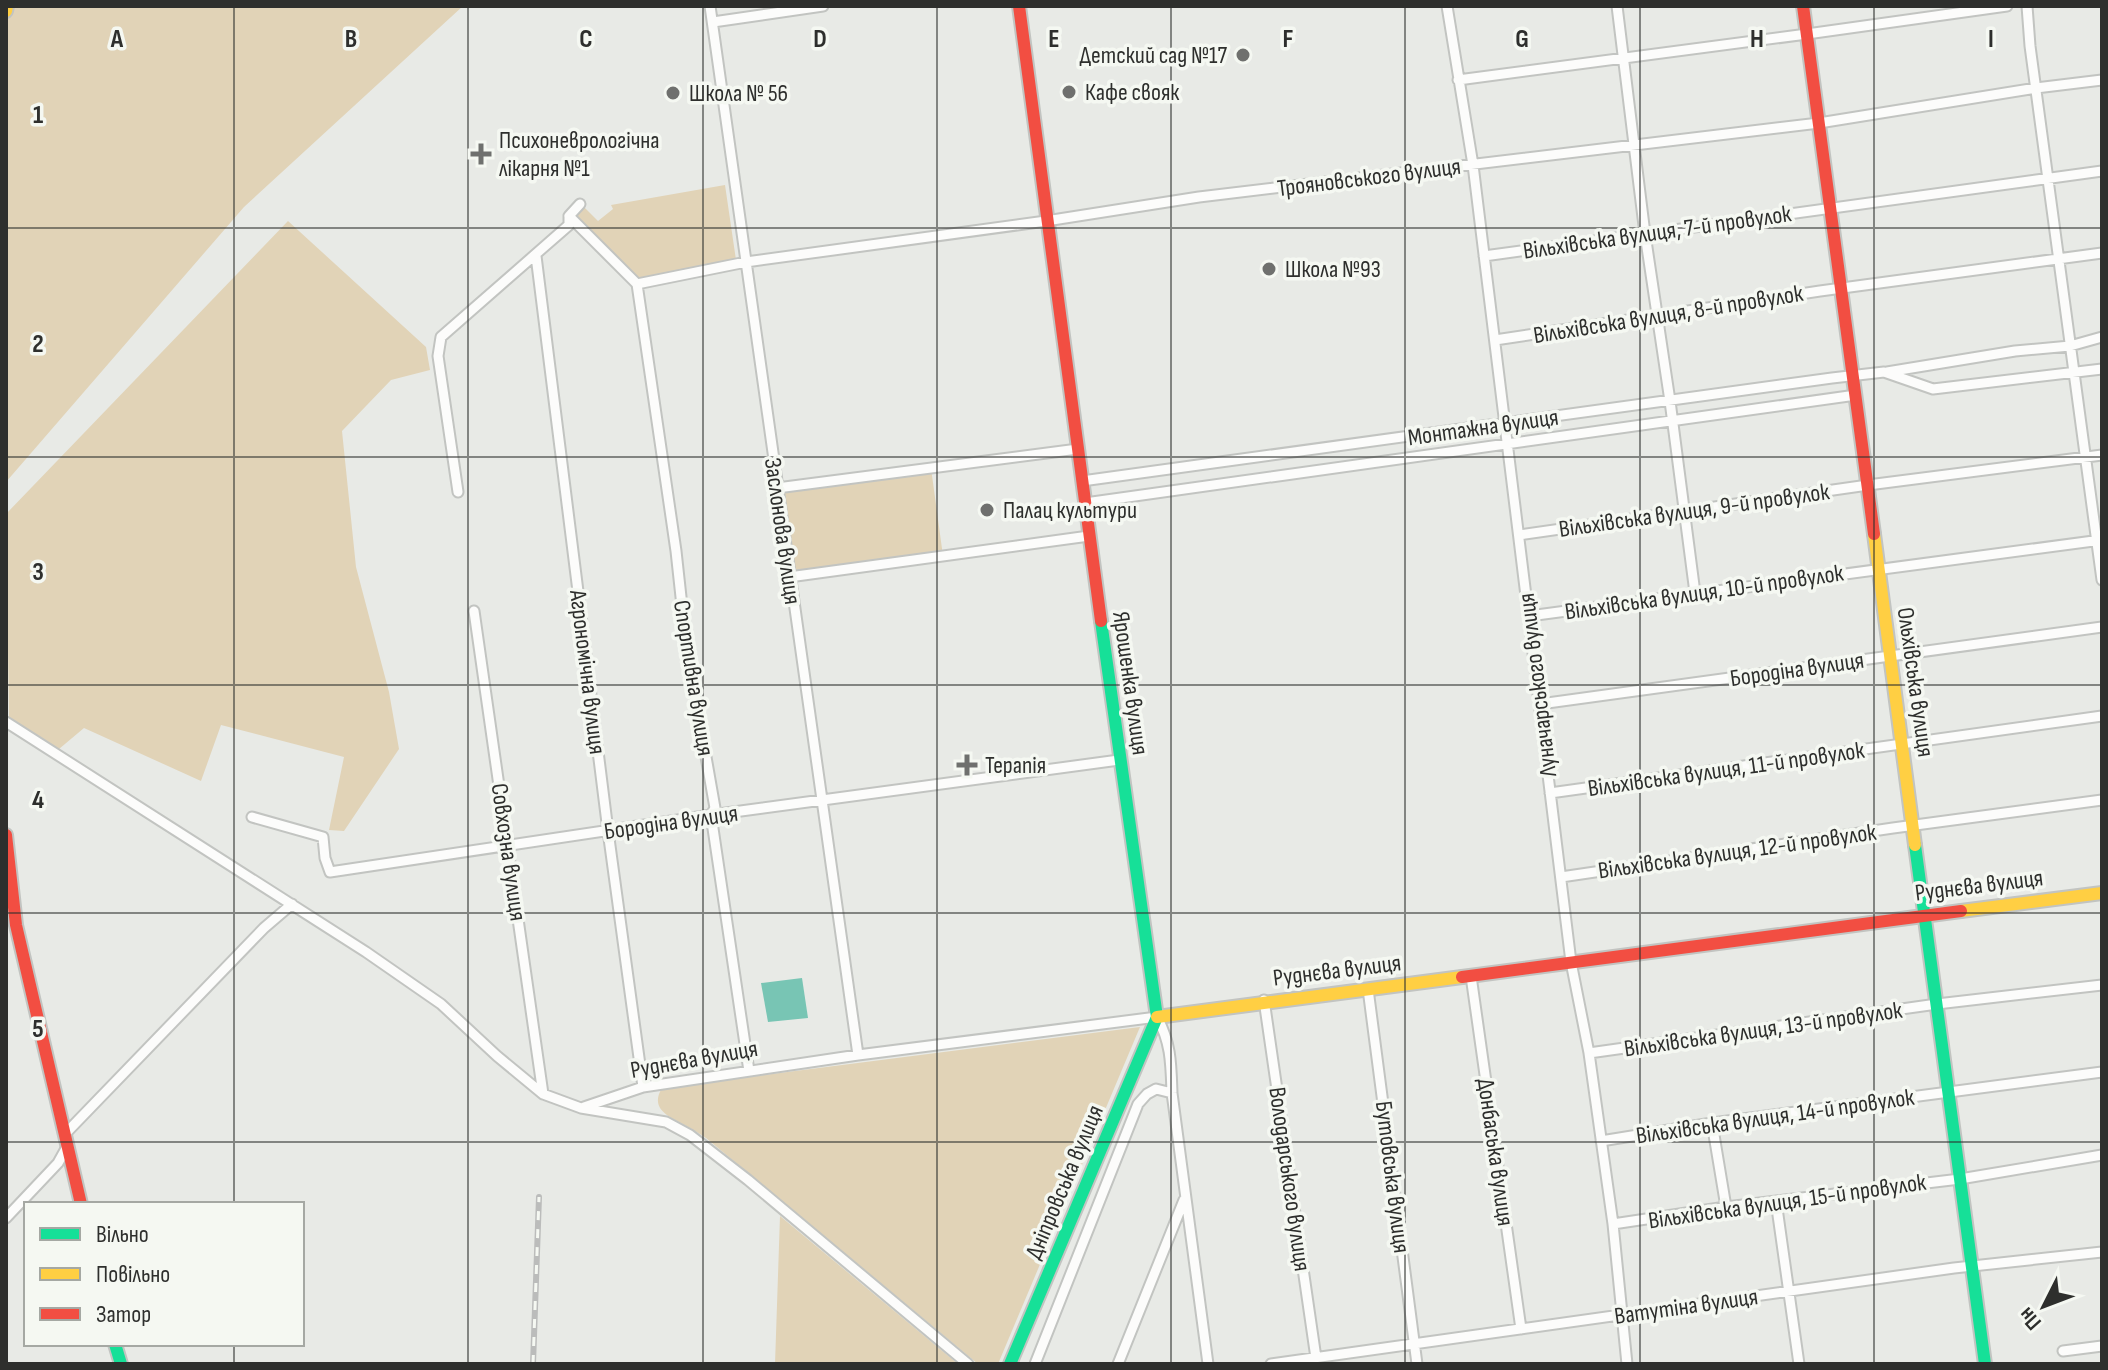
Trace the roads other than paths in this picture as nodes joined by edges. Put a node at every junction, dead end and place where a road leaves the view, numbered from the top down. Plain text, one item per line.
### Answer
1 (710, 6) edge
2 (823, 6) edge
3 (1019, 6) edge
4 (1447, 6) edge
5 (1617, 6) edge
6 (1803, 6) edge
7 (2007, 6) edge
8 (2027, 6) edge
9 (713, 22) junction
10 (1807, 34) junction
11 (1624, 57) junction
12 (1458, 80) junction
13 (2102, 80) edge
14 (2036, 88) junction
15 (1819, 123) junction
16 (1634, 145) junction
17 (1473, 165) junction
18 (2102, 171) edge
19 (2048, 177) junction
20 (580, 204) dead end
21 (1830, 208) junction
22 (569, 216) junction
23 (1046, 221) junction
24 (1645, 234) junction
25 (2102, 253) edge
26 (536, 256) junction
27 (1484, 256) junction
28 (2059, 258) junction
29 (746, 262) junction
30 (637, 284) junction
31 (1841, 289) junction
32 (1657, 316) junction
33 (2102, 337) edge
34 (1495, 340) junction
35 (2070, 346) junction
36 (2102, 369) edge
37 (1884, 372) junction
38 (2074, 373) junction
39 (1853, 376) junction
40 (1856, 395) junction
41 (1670, 401) junction
42 (1673, 420) junction
43 (1506, 423) junction
44 (1508, 444) junction
45 (1078, 449) junction
46 (2102, 455) edge
47 (2085, 457) junction
48 (1082, 481) junction
49 (1868, 485) junction
50 (777, 488) junction
51 (458, 492) dead end
52 (1085, 503) junction
53 (1684, 511) junction
54 (1519, 535) junction
55 (1089, 536) junction
56 (2099, 540) edge
57 (1879, 569) junction
58 (789, 577) junction
59 (2102, 580) edge
60 (1695, 593) junction
61 (474, 611) dead end
62 (1529, 616) junction
63 (2102, 627) edge
64 (1891, 656) junction
65 (1540, 704) junction
66 (2102, 716) edge
67 (6, 722) edge
68 (1902, 743) junction
69 (1119, 760) junction
70 (1550, 793) junction
71 (2102, 800) edge
72 (822, 801) junction
73 (711, 815) junction
74 (252, 817) dead end
75 (1913, 826) junction
76 (608, 831) junction
77 (6, 835) edge
78 (508, 845) junction
79 (1561, 877) junction
80 (2102, 893) edge
81 (292, 904) junction
82 (1925, 914) junction
83 (1571, 962) junction
84 (1471, 976) junction
85 (2102, 985) edge
86 (1368, 989) junction
87 (1264, 1000) junction
88 (1937, 1004) junction
89 (1157, 1017) junction
90 (1589, 1053) junction
91 (858, 1055) junction
92 (749, 1071) junction
93 (2102, 1072) edge
94 (643, 1087) junction
95 (1948, 1091) junction
96 (1172, 1093) junction
97 (543, 1094) junction
98 (581, 1108) junction
99 (1712, 1123) junction
100 (66, 1140) junction
101 (1601, 1141) junction
102 (2102, 1155) edge
103 (1960, 1179) junction
104 (1186, 1197) junction
105 (1776, 1201) junction
106 (81, 1202) edge
107 (1726, 1207) junction
108 (6, 1218) edge
109 (1613, 1224) junction
110 (2102, 1252) edge
111 (1972, 1266) junction
112 (1790, 1291) junction
113 (1621, 1315) junction
114 (1521, 1329) junction
115 (1414, 1344) junction
116 (2102, 1346) edge
117 (2063, 1351) dead end
118 (1316, 1358) junction
119 (1119, 1363) edge
120 (968, 1364) edge
121 (1010, 1364) edge
122 (1035, 1364) edge
123 (1208, 1364) edge
124 (1271, 1364) edge
125 (1417, 1364) edge
126 (1627, 1364) edge
127 (1799, 1364) edge
128 (1985, 1364) edge

1 - 9 street, Заслонова вулиця
2 - 9 street
3 - 23 street, Ярошенка вулиця
4 - 12 street, Луначарського вулиця
5 - 11 street
6 - 10 street, Ольхівська вулиця
7 - 10 street
8 - 14 street
9 - 29 street, Заслонова вулиця
10 - 11 street
10 - 15 street, Ольхівська вулиця
11 - 12 street
11 - 16 street
12 - 17 street, Луначарського вулиця
13 - 14 street, Трояновського вулиця
14 - 15 street, Трояновського вулиця
14 - 19 street
15 - 16 street, Трояновського вулиця
15 - 21 street, Ольхівська вулиця
16 - 17 street, Трояновського вулиця
16 - 24 street
17 - 23 street, Трояновського вулиця
17 - 27 street, Луначарського вулиця
18 - 19 street, Вільхівська вулиця, 7-й провулок
19 - 21 street, Вільхівська вулиця, 7-й провулок
19 - 28 street
20 - 22 street
21 - 24 street, Вільхівська вулиця, 7-й провулок
21 - 31 street, Ольхівська вулиця
22 - 26 street
22 - 30 street
23 - 29 street, Трояновського вулиця
23 - 45 street, Ярошенка вулиця
24 - 27 street, Вільхівська вулиця, 7-й провулок
24 - 32 street
25 - 28 street, Вільхівська вулиця, 8-й провулок
26 - 51 street
26 - 76 street, Агрономічна вулиця
27 - 34 street, Луначарського вулиця
28 - 31 street, Вільхівська вулиця, 8-й провулок
28 - 35 street
29 - 30 street, Трояновського вулиця
29 - 50 street, Заслонова вулиця
30 - 73 street, Спортивна вулиця
31 - 32 street, Вільхівська вулиця, 8-й провулок
31 - 39 street, Ольхівська вулиця
32 - 34 street, Вільхівська вулиця, 8-й провулок
32 - 41 street
33 - 35 street, Монтажна вулиця
34 - 43 street, Луначарського вулиця
35 - 37 street, Монтажна вулиця
35 - 38 street
36 - 38 street, Монтажна вулиця
37 - 38 street, Монтажна вулиця
37 - 39 street, Монтажна вулиця
38 - 47 street
39 - 40 street, Ольхівська вулиця
39 - 41 street, Монтажна вулиця
40 - 42 street, Монтажна вулиця
40 - 49 street, Ольхівська вулиця
41 - 42 street
41 - 43 street, Монтажна вулиця
42 - 44 street, Монтажна вулиця
42 - 53 street
43 - 44 street, Луначарського вулиця
43 - 48 street, Монтажна вулиця
44 - 52 street, Монтажна вулиця
44 - 54 street, Луначарського вулиця
45 - 48 street, Ярошенка вулиця
45 - 50 street
46 - 47 street, Вільхівська вулиця, 9-й провулок
47 - 49 street, Вільхівська вулиця, 9-й провулок
47 - 56 street
48 - 52 street, Ярошенка вулиця
49 - 53 street, Вільхівська вулиця, 9-й провулок
49 - 57 street, Ольхівська вулиця
50 - 58 street, Заслонова вулиця
52 - 55 street, Ярошенка вулиця
53 - 54 street, Вільхівська вулиця, 9-й провулок
53 - 60 street
54 - 62 street, Луначарського вулиця
55 - 58 street
55 - 69 street, Ярошенка вулиця
56 - 57 street, Вільхівська вулиця, 10-й провулок
56 - 59 street
57 - 60 street, Вільхівська вулиця, 10-й провулок
57 - 64 street, Ольхівська вулиця
58 - 72 street, Заслонова вулиця
60 - 62 street, Вільхівська вулиця, 10-й провулок
61 - 78 street, Совхозна вулиця
62 - 65 street, Луначарського вулиця
63 - 64 street, Бородіна вулиця
64 - 65 street, Бородіна вулиця
64 - 68 street, Ольхівська вулиця
65 - 70 street, Луначарського вулиця
66 - 68 street, Вільхівська вулиця, 11-й провулок
67 - 81 street
68 - 70 street, Вільхівська вулиця, 11-й провулок
68 - 75 street, Ольхівська вулиця
69 - 72 street, Бородіна вулиця
69 - 89 street, Ярошенка вулиця
70 - 79 street, Луначарського вулиця
71 - 75 street, Вільхівська вулиця, 12-й провулок
72 - 73 street, Бородіна вулиця
72 - 91 street, Заслонова вулиця
73 - 76 street, Бородіна вулиця
73 - 92 street, Спортивна вулиця
74 - 78 street, Бородіна вулиця
75 - 79 street, Вільхівська вулиця, 12-й провулок
75 - 82 street, Ольхівська вулиця
76 - 78 street, Бородіна вулиця
76 - 94 street, Агрономічна вулиця
77 - 100 street
78 - 97 street, Совхозна вулиця
79 - 83 street, Луначарського вулиця
80 - 82 street, Руднєва вулиця
81 - 97 street
81 - 100 street
82 - 83 street, Руднєва вулиця
82 - 88 street, Ольхівська вулиця
83 - 84 street, Руднєва вулиця
83 - 90 street, Луначарського вулиця
84 - 86 street, Руднєва вулиця
84 - 114 street, Донбаська вулиця
85 - 88 street, Вільхівська вулиця, 13-й провулок
86 - 87 street, Руднєва вулиця
86 - 115 street, Бутовська вулиця
87 - 89 street, Руднєва вулиця
87 - 118 street, Володарського вулиця
88 - 90 street, Вільхівська вулиця, 13-й провулок
88 - 95 street, Ольхівська вулиця
89 - 91 street, Руднєва вулиця
89 - 96 street, Ярошенка вулиця
89 - 121 street, Дніпровська вулиця
90 - 101 street, Луначарського вулиця
91 - 92 street, Руднєва вулиця
92 - 94 street, Руднєва вулиця
93 - 95 street, Вільхівська вулиця, 14-й провулок
94 - 98 street, Руднєва вулиця
95 - 99 street, Вільхівська вулиця, 14-й провулок
95 - 103 street, Ольхівська вулиця
96 - 104 street, Ярошенка вулиця
96 - 122 street, Дніпровська вулиця
97 - 98 street
98 - 120 street
99 - 101 street, Вільхівська вулиця, 14-й провулок
99 - 107 street
100 - 106 street
100 - 108 street
101 - 109 street, Луначарського вулиця
102 - 103 street, Вільхівська вулиця, 15-й провулок
103 - 105 street, Вільхівська вулиця, 15-й провулок
103 - 111 street, Ольхівська вулиця
104 - 119 street
104 - 123 street, Ярошенка вулиця
105 - 107 street, Вільхівська вулиця, 15-й провулок
105 - 112 street
107 - 109 street, Вільхівська вулиця, 15-й провулок
109 - 113 street, Луначарського вулиця
110 - 111 street, Ватутіна вулиця
111 - 112 street, Ватутіна вулиця
111 - 128 street, Ольхівська вулиця
112 - 113 street, Ватутіна вулиця
112 - 127 street
113 - 114 street, Ватутіна вулиця
113 - 126 street, Луначарського вулиця
114 - 115 street, Ватутіна вулиця
115 - 118 street, Ватутіна вулиця
115 - 125 street, Бутовська вулиця
116 - 117 street
118 - 124 street, Ватутіна вулиця

